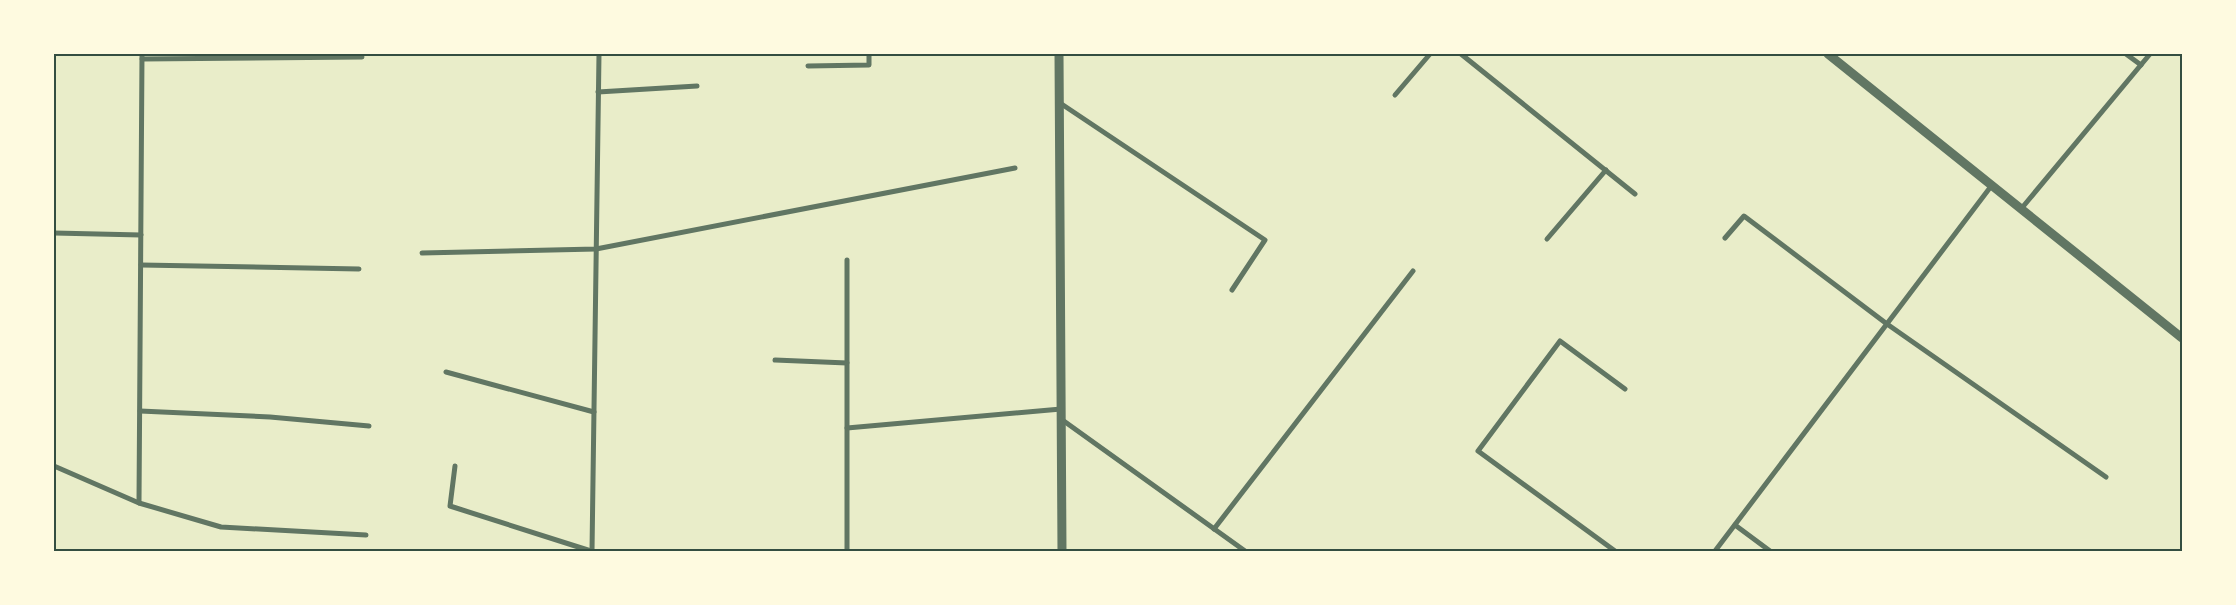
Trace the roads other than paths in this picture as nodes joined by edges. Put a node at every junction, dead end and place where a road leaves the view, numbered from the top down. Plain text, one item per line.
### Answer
1 (599, 54) edge
2 (869, 54) edge
3 (1060, 54) edge
4 (1430, 54) edge
5 (1461, 54) edge
6 (1828, 54) edge
7 (2126, 54) edge
8 (2150, 54) edge
9 (142, 56) edge
10 (362, 58) dead end
11 (2140, 65) junction
12 (808, 66) dead end
13 (697, 86) dead end
14 (598, 92) junction
15 (1396, 95) dead end
16 (1060, 102) junction
17 (1015, 168) dead end
18 (1606, 170) junction
19 (1992, 185) junction
20 (1635, 194) dead end
21 (2021, 209) junction
22 (54, 233) edge
23 (141, 235) junction
24 (1725, 238) dead end
25 (1547, 239) dead end
26 (596, 250) junction
27 (422, 253) dead end
28 (847, 260) dead end
29 (140, 265) junction
30 (359, 269) dead end
31 (1413, 271) dead end
32 (1232, 290) dead end
33 (1887, 324) junction
34 (2182, 338) edge
35 (775, 360) dead end
36 (846, 363) junction
37 (446, 372) dead end
38 (1625, 389) dead end
39 (1061, 409) junction
40 (140, 411) junction
41 (594, 412) junction
42 (1061, 419) junction
43 (369, 426) dead end
44 (847, 428) junction
45 (456, 466) dead end
46 (54, 468) edge
47 (2106, 477) dead end
48 (139, 503) junction
49 (1735, 525) junction
50 (1214, 529) junction
51 (366, 535) dead end
52 (591, 551) edge
53 (847, 551) edge
54 (1062, 551) edge
55 (1245, 551) edge
56 (1614, 551) edge
57 (1715, 551) edge
58 (1770, 551) edge

1 - 14 street
2 - 12 street
3 - 16 street
4 - 15 street
5 - 18 street
6 - 19 street
7 - 11 street
8 - 11 street
9 - 10 street
9 - 23 street
11 - 21 street
13 - 14 street
14 - 26 street
16 - 32 street
16 - 39 street
17 - 26 street
18 - 20 street
18 - 25 street
19 - 21 street
19 - 33 street
21 - 34 street
22 - 23 street
23 - 29 street
24 - 33 street
26 - 27 street
26 - 41 street
28 - 36 street
29 - 30 street
29 - 40 street
31 - 50 street
33 - 47 street
33 - 49 street
35 - 36 street
36 - 44 street
37 - 41 street
38 - 56 street
39 - 42 street
39 - 44 street
40 - 43 street
40 - 48 street
41 - 52 street
42 - 50 street
42 - 54 street
44 - 53 street
45 - 52 street
46 - 48 street
48 - 51 street
49 - 57 street
49 - 58 street
50 - 55 street

